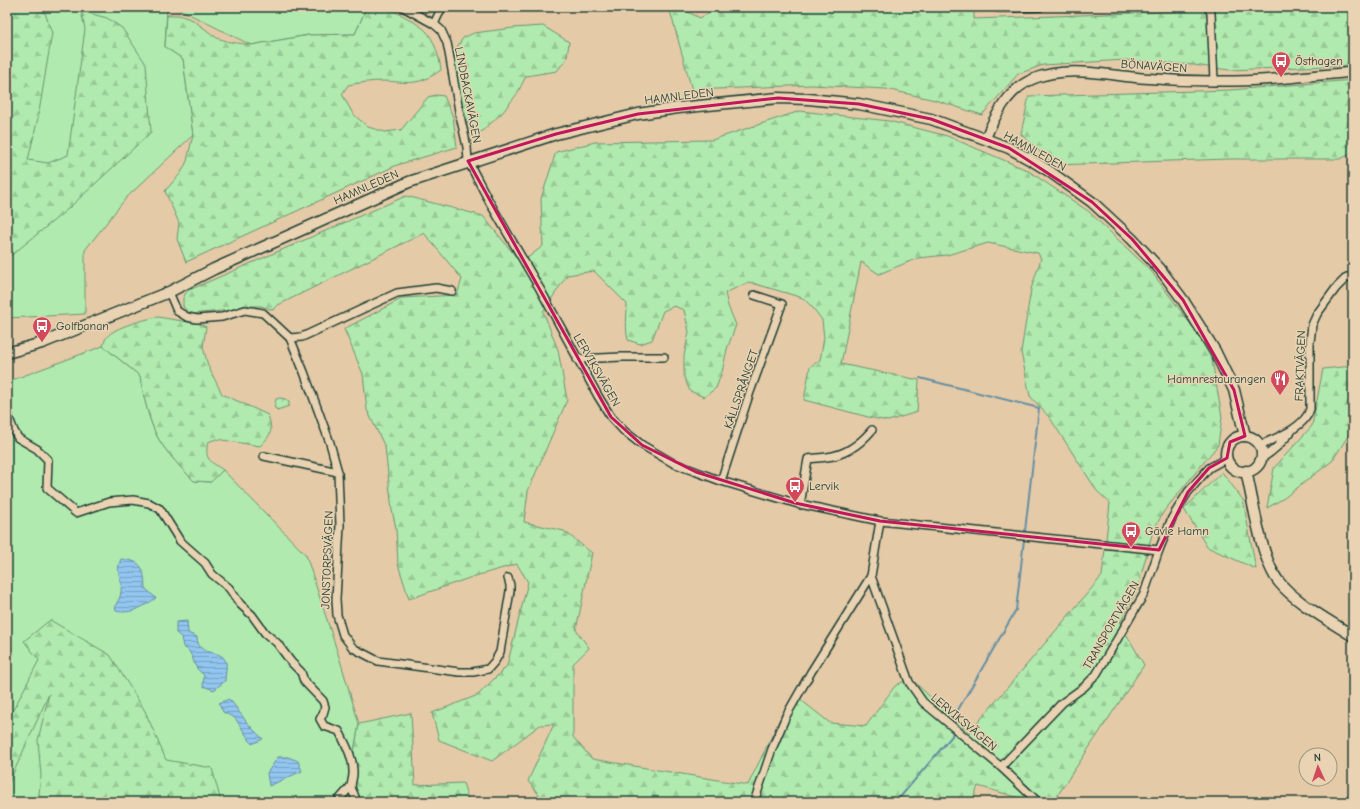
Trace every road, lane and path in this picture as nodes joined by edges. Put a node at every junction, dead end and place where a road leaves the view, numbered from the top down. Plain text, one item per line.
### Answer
1 (403, 7) edge
2 (442, 7) edge
3 (995, 7) edge
4 (1040, 7) edge
5 (1208, 7) edge
6 (434, 24) junction
7 (1353, 72) edge
8 (1214, 81) junction
9 (986, 139) junction
10 (468, 162) junction
11 (1353, 277) edge
12 (452, 291) dead end
13 (169, 292) junction
14 (754, 295) dead end
15 (290, 338) junction
16 (7, 353) edge
17 (664, 358) dead end
18 (577, 359) junction
19 (7, 413) edge
20 (1294, 429) junction
21 (872, 430) dead end
22 (1245, 436) junction
23 (1260, 445) junction
24 (264, 456) dead end
25 (1227, 458) junction
26 (1262, 458) junction
27 (338, 472) junction
28 (1246, 472) junction
29 (720, 481) junction
30 (800, 505) junction
31 (880, 521) junction
32 (1159, 550) junction
33 (871, 576) junction
34 (508, 578) dead end
35 (1353, 636) edge
36 (1001, 767) junction
37 (351, 786) junction
38 (337, 802) edge
39 (356, 802) edge
40 (754, 802) edge
41 (1038, 802) edge

1 - 6 street, LINDBACKAVÄGEN
2 - 6 street
3 - 4 street
5 - 8 street
6 - 10 street, LINDBACKAVÄGEN
7 - 8 street, BÖNAVÄGEN
8 - 9 street, BÖNAVÄGEN
9 - 10 main road, HAMNLEDEN
9 - 22 main road, HAMNLEDEN
10 - 13 main road, HAMNLEDEN
10 - 18 street, LERVIKSVÄGEN
11 - 20 street, FRAKTVÄGEN
12 - 15 street
13 - 15 street, JONSTORPSVÄGEN
13 - 16 main road, HAMNLEDEN
14 - 29 street, KÄLLSPRÅNGET
15 - 27 street, JONSTORPSVÄGEN
17 - 18 street
18 - 29 street, LERVIKSVÄGEN
19 - 37 street
20 - 23 street, FRAKTVÄGEN
20 - 26 street
21 - 30 street
22 - 23 main road
22 - 25 main road
23 - 26 main road
24 - 27 street
25 - 28 main road
25 - 32 street, TRANSPORTVÄGEN
26 - 28 main road
27 - 34 street, JONSTORPSVÄGEN
28 - 35 main road
29 - 30 street, LERVIKSVÄGEN
30 - 31 street, LERVIKSVÄGEN
31 - 32 street, LERVIKSVÄGEN
31 - 33 street, LERVIKSVÄGEN
32 - 36 street, TRANSPORTVÄGEN
33 - 36 street, LERVIKSVÄGEN
33 - 40 street, LERVIKSVÄGEN
36 - 41 street, LERVIKSVÄGEN
37 - 38 street
37 - 39 street

